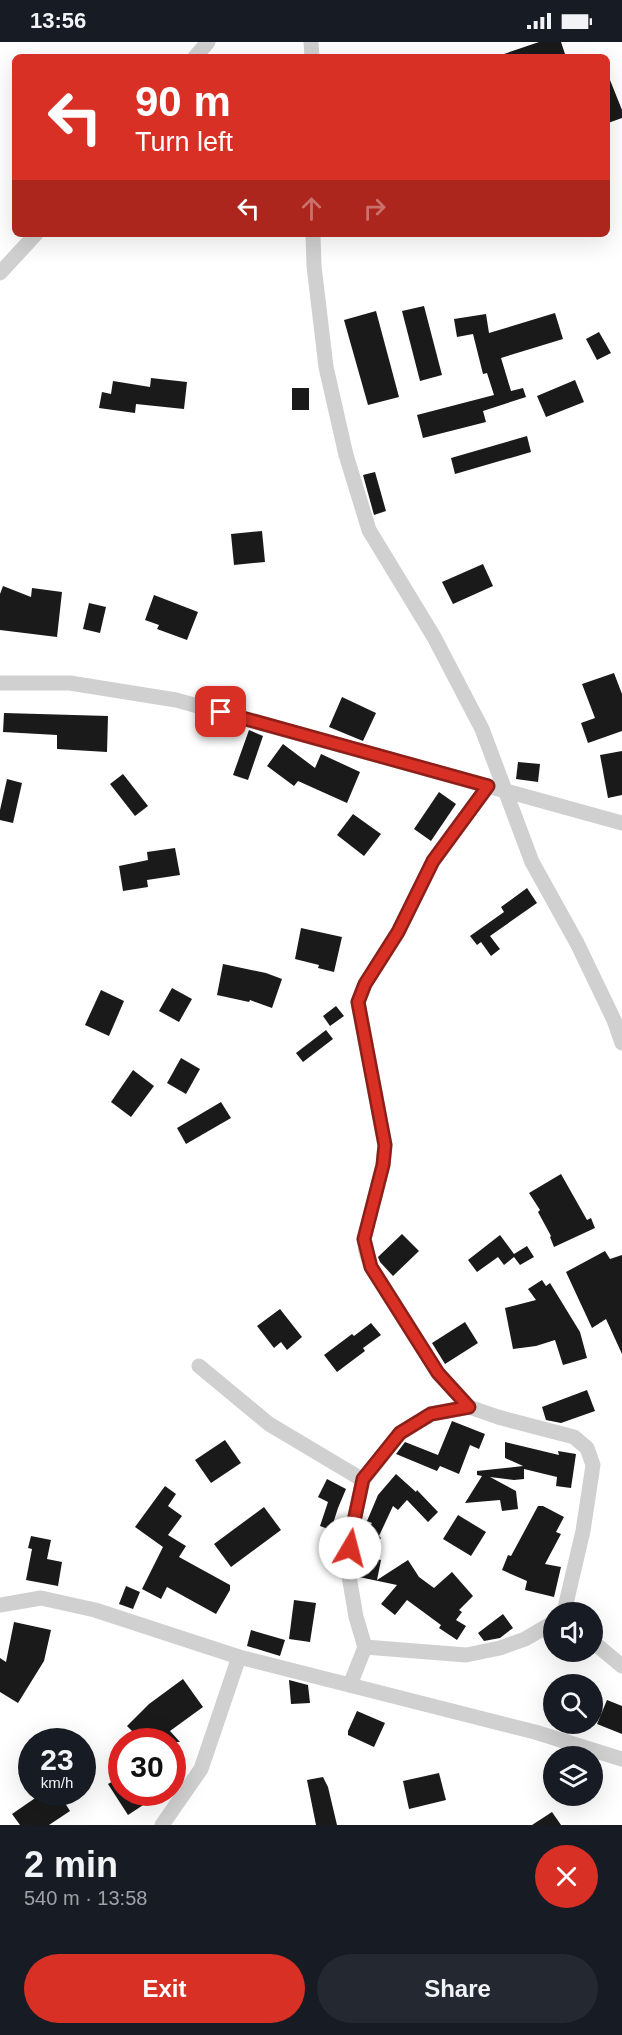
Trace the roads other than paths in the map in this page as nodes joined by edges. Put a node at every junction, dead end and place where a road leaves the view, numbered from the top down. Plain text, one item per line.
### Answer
1 (208, 42) edge
2 (198, 54) edge
3 (33, 237) edge
4 (313, 237) edge
5 (0, 273) edge
6 (0, 683) edge
7 (488, 786) junction
8 (505, 790) junction
9 (622, 823) edge
10 (622, 1043) edge
11 (199, 1366) dead end
12 (469, 1407) junction
13 (363, 1479) junction
14 (566, 1602) edge
15 (0, 1605) edge
16 (543, 1628) edge
17 (365, 1647) junction
18 (603, 1650) edge
19 (239, 1657) junction
20 (622, 1665) edge
21 (350, 1685) junction
22 (622, 1759) edge
23 (162, 1825) edge

1 - 2 street
3 - 5 street
4 - 8 street
6 - 7 street
7 - 8 street
7 - 12 street
8 - 9 street
8 - 10 street
11 - 13 street
12 - 13 street
12 - 14 street
13 - 17 street
15 - 19 street
16 - 17 street
17 - 21 street
18 - 20 street
19 - 21 street
19 - 23 street
21 - 22 street

